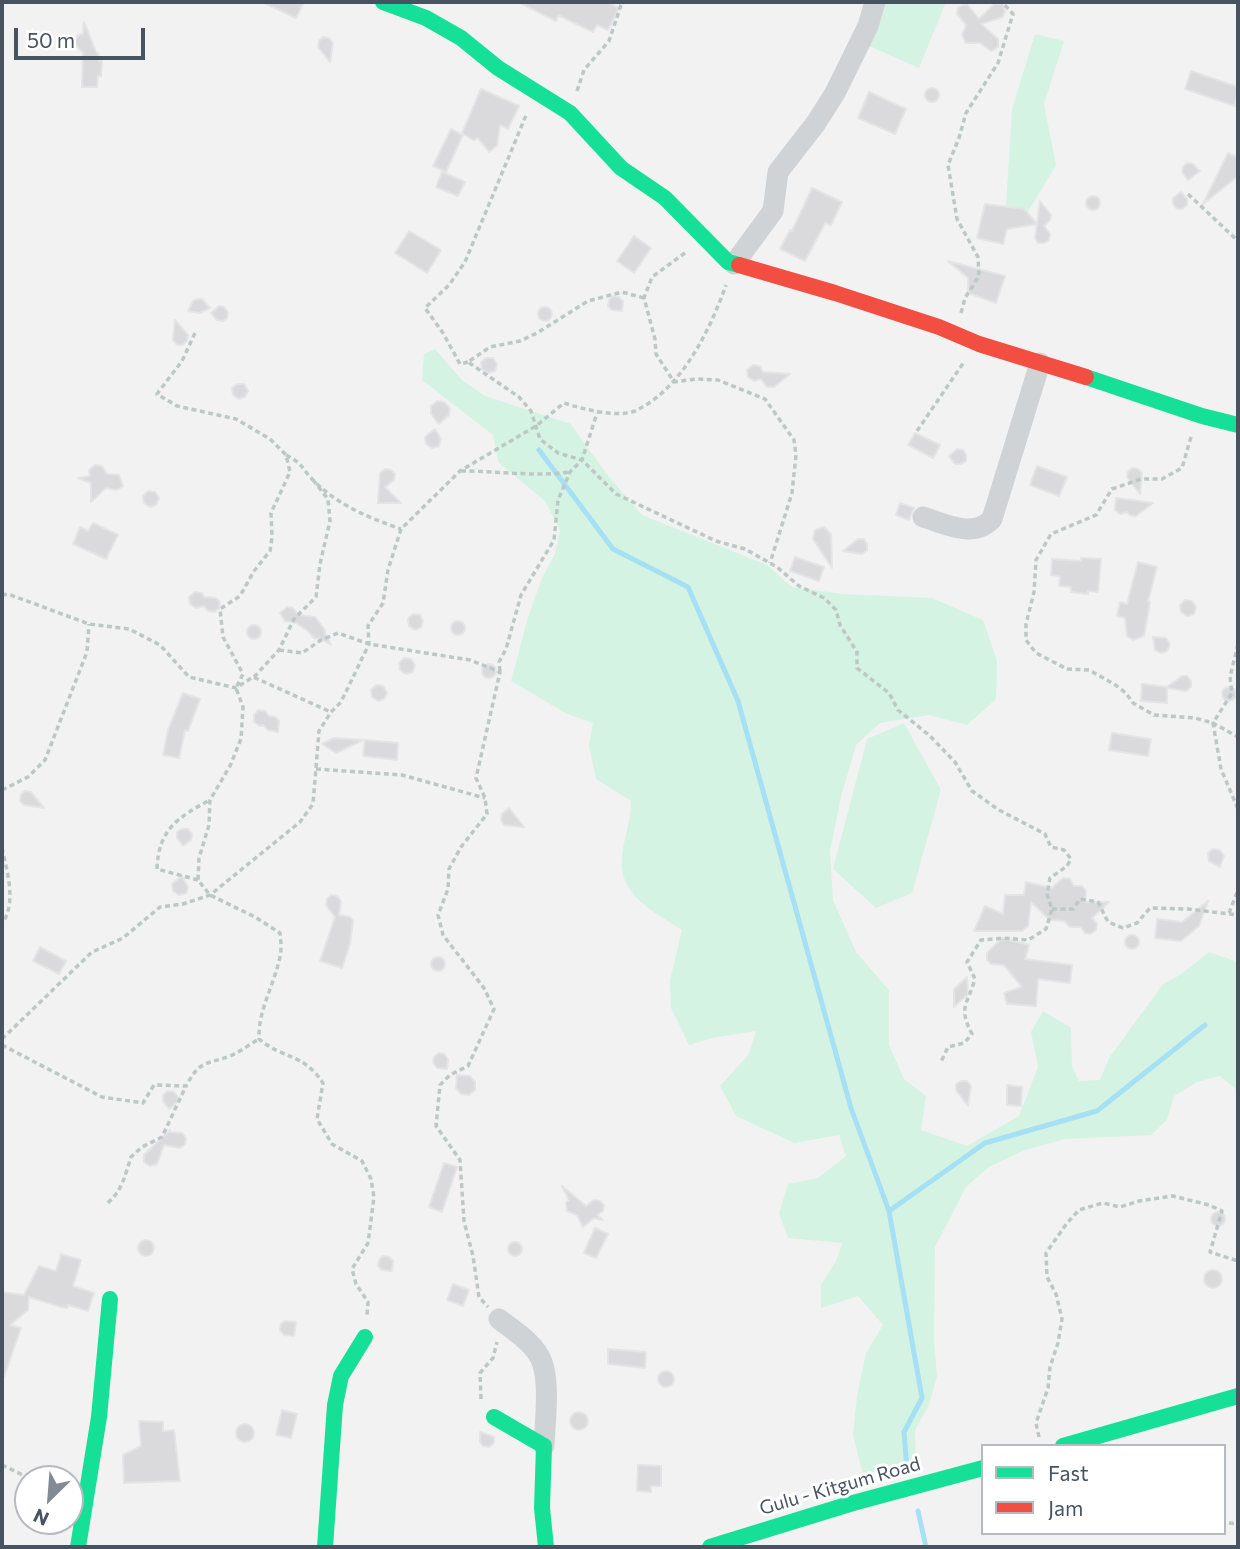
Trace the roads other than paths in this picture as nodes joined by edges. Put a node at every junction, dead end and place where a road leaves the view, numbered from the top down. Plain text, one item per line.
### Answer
1 (383, 2) edge
2 (874, 2) edge
3 (734, 264) junction
4 (1040, 363) junction
5 (1238, 425) edge
6 (923, 517) dead end
7 (110, 1299) dead end
8 (499, 1319) road end
9 (365, 1338) road end
10 (1238, 1396) edge
11 (494, 1417) dead end
12 (1070, 1444) edge
13 (544, 1446) junction
14 (981, 1469) edge
15 (78, 1547) edge
16 (326, 1547) edge
17 (546, 1547) edge
18 (710, 1547) edge

1 - 3 street
2 - 3 street
3 - 4 street
4 - 5 street
4 - 6 street
7 - 15 street
8 - 13 street
9 - 16 street
10 - 12 street
11 - 13 street
13 - 17 street
14 - 18 street, Gulu - Kitgum Road

